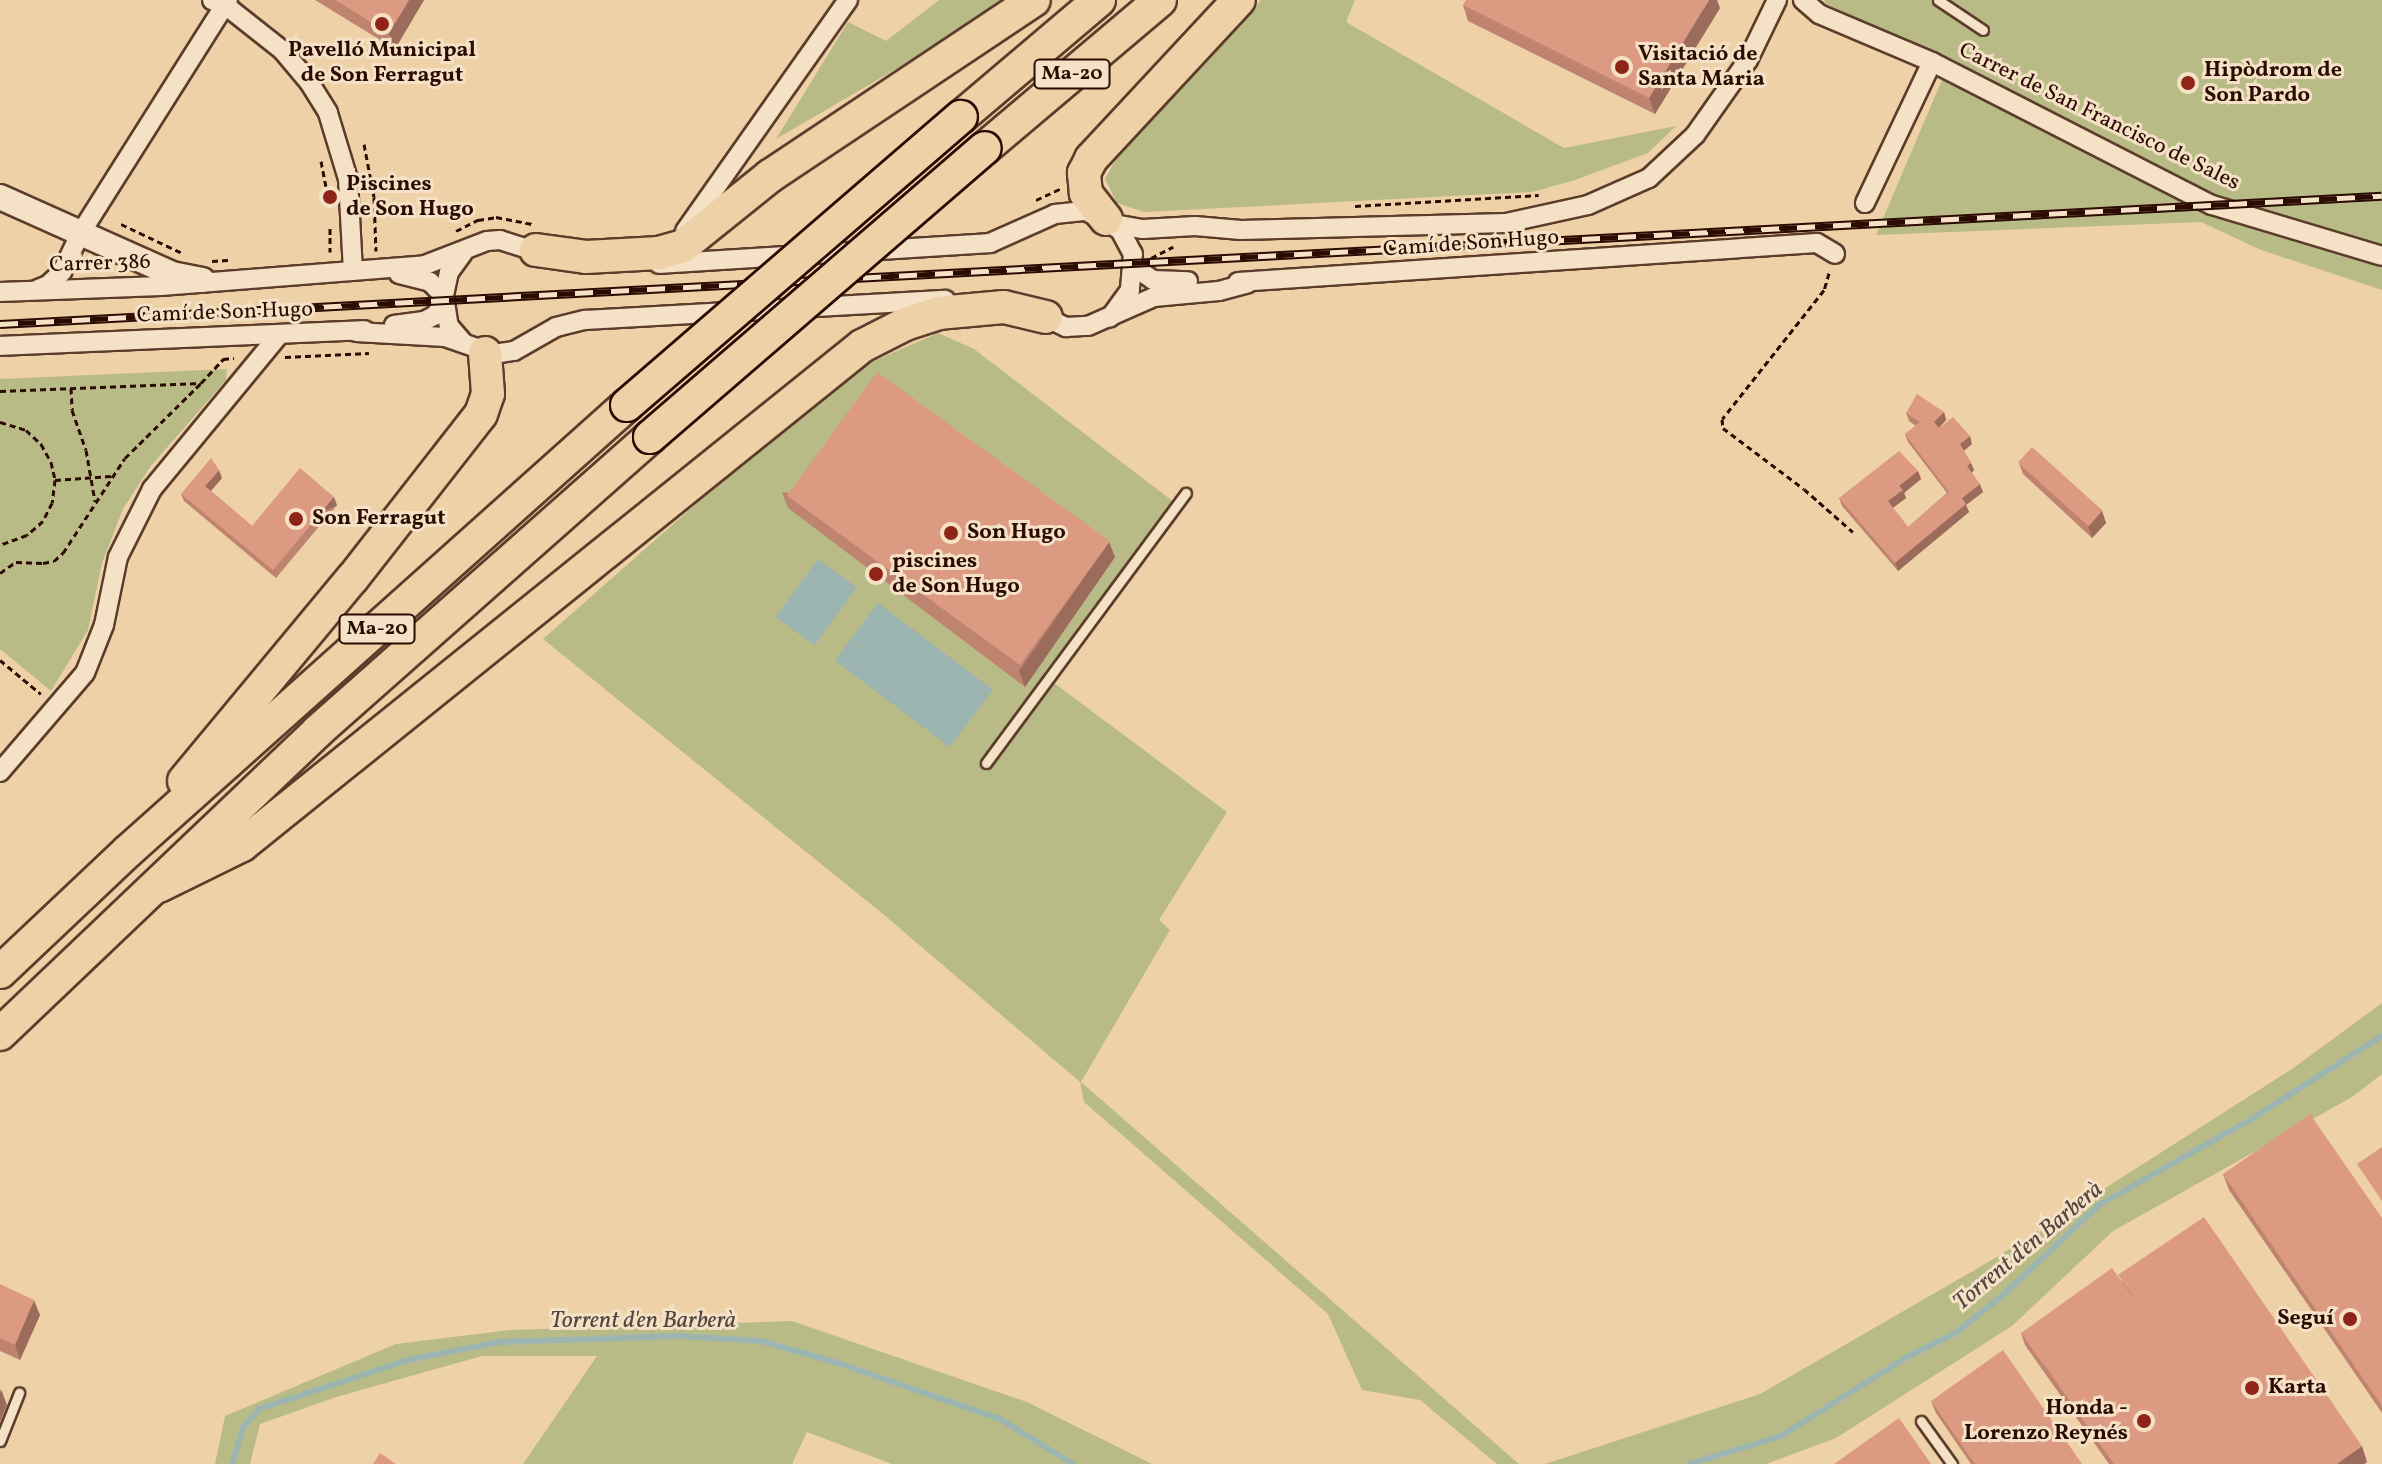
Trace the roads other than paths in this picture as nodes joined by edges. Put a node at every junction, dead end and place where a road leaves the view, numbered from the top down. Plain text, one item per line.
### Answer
1 (1034, 0) edge
2 (1099, 0) edge
3 (1160, 0) edge
4 (1239, 0) edge
5 (1777, 0) edge
6 (1803, 0) edge
7 (1938, 0) edge
8 (222, 2) edge
9 (842, 2) edge
10 (1983, 30) dead end
11 (1932, 62) junction
12 (0, 197) edge
13 (1865, 203) dead end
14 (1109, 221) junction
15 (1241, 230) junction
16 (685, 231) dead end
17 (80, 234) junction
18 (466, 242) junction
19 (538, 242) junction
20 (1835, 254) road end
21 (2382, 256) edge
22 (352, 262) junction
23 (1134, 263) junction
24 (200, 270) junction
25 (1248, 283) junction
26 (29, 291) junction
27 (0, 292) edge
28 (444, 300) junction
29 (1046, 317) junction
30 (1110, 318) junction
31 (356, 332) junction
32 (279, 335) junction
33 (0, 346) edge
34 (476, 349) junction
35 (1186, 493) dead end
36 (986, 763) dead end
37 (0, 772) edge
38 (127, 852) junction
39 (159, 886) junction
40 (0, 972) edge
41 (0, 1034) edge
42 (19, 1393) dead end
43 (1921, 1421) dead end
44 (0, 1441) edge
45 (1952, 1464) edge

1 - 19 highway
2 - 38 highway, Ma-20, bridge
3 - 39 highway, Ma-20, bridge
4 - 14 highway
5 - 15 street
6 - 11 street, Carrer de San Francisco de Sales
7 - 10 lane
8 - 17 street
8 - 22 street
9 - 16 street
11 - 13 street
11 - 21 street, Carrer de San Francisco de Sales
12 - 17 street
14 - 15 street
14 - 19 street
14 - 23 street
15 - 23 street
17 - 24 street
17 - 26 street
18 - 19 street
18 - 22 street
18 - 28 street
20 - 25 street, Camí de Son Hugo
22 - 24 street, Carrer 386
22 - 28 street
23 - 25 street, Camí de Son Hugo
23 - 30 street
24 - 26 street, Carrer 386
25 - 30 street
26 - 27 street, Carrer 386
28 - 31 street, Camí de Son Hugo
28 - 34 street
29 - 30 street
29 - 34 street
29 - 39 highway
31 - 32 street, Camí de Son Hugo
31 - 34 street
32 - 33 street, Camí de Son Hugo
32 - 37 street
34 - 38 highway
35 - 36 lane
38 - 40 highway, Ma-20
39 - 41 highway, Ma-20
42 - 44 lane
43 - 45 lane

